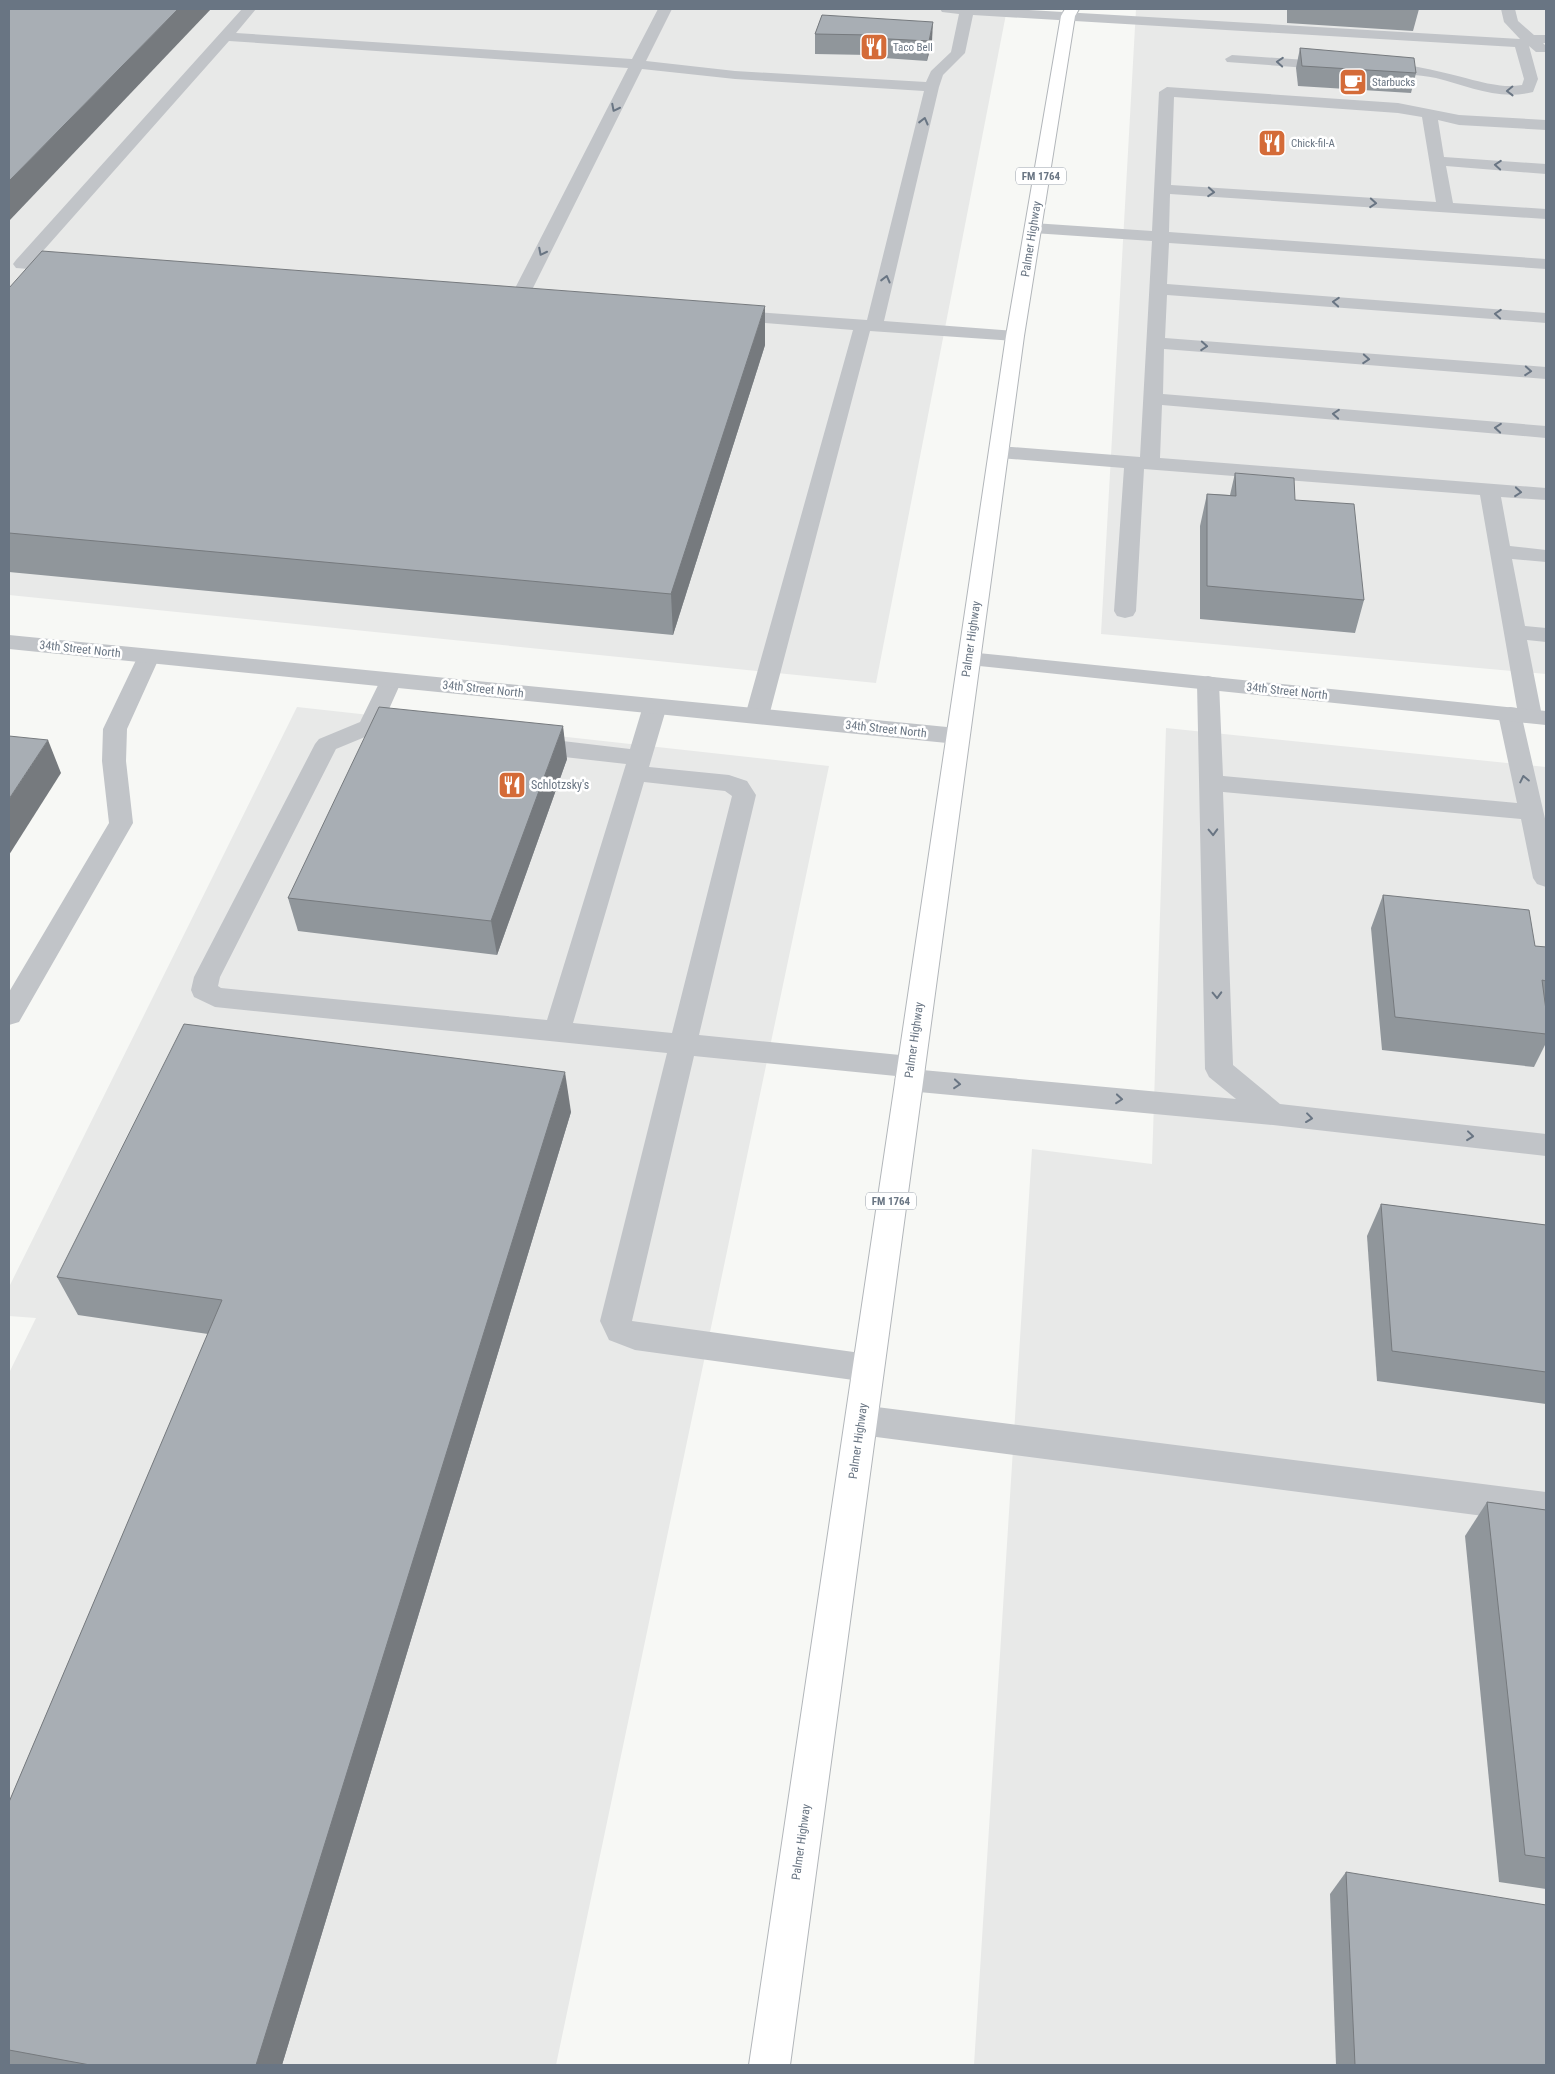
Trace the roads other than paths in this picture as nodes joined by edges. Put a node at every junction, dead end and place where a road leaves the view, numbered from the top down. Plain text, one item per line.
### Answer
1 (248, 9) edge
2 (665, 9) edge
3 (947, 9) edge
4 (960, 9) edge
5 (1232, 9) edge
6 (1508, 9) edge
7 (1068, 11) edge
8 (1232, 26) junction
9 (224, 36) junction
10 (1533, 40) edge
11 (1546, 54) edge
12 (1232, 60) junction
13 (637, 64) junction
14 (932, 87) junction
15 (1232, 97) junction
16 (1429, 114) junction
17 (1546, 125) edge
18 (1437, 161) junction
19 (1546, 169) edge
20 (1162, 189) junction
21 (1445, 207) junction
22 (1546, 214) edge
23 (1033, 228) junction
24 (1160, 237) junction
25 (16, 264) edge
26 (1546, 264) edge
27 (86, 269) edge
28 (1158, 288) junction
29 (498, 298) edge
30 (518, 300) junction
31 (536, 301) edge
32 (713, 314) edge
33 (1546, 318) edge
34 (869, 326) junction
35 (1015, 336) junction
36 (1156, 343) junction
37 (1546, 373) edge
38 (1153, 399) junction
39 (1546, 432) edge
40 (999, 452) junction
41 (1142, 463) junction
42 (1489, 489) junction
43 (1546, 494) edge
44 (1501, 552) junction
45 (1546, 556) edge
46 (1125, 612) dead end
47 (1515, 632) junction
48 (1546, 635) edge
49 (9, 642) edge
50 (149, 656) junction
51 (968, 659) junction
52 (391, 680) junction
53 (1208, 683) junction
54 (655, 706) junction
55 (757, 716) junction
56 (1529, 716) edge
57 (957, 736) junction
58 (504, 743) edge
59 (637, 765) junction
60 (1211, 783) junction
61 (1531, 812) junction
62 (1546, 878) edge
63 (9, 1015) edge
64 (557, 1032) junction
65 (682, 1044) junction
66 (909, 1073) junction
67 (1273, 1114) junction
68 (1546, 1144) edge
69 (868, 1368) junction
70 (860, 1420) junction
71 (1546, 1508) edge
72 (769, 2065) edge

1 - 9 street
2 - 13 street
3 - 4 street
4 - 7 street
4 - 14 street
5 - 8 street
6 - 10 street
7 - 8 street
7 - 23 main road, Palmer Highway / FM 1764
8 - 10 street
8 - 12 street
9 - 13 street
9 - 25 street
10 - 11 street
10 -> 12 street
12 - 15 street
13 - 14 street
13 -> 30 street
34 -> 14 street
15 - 16 street
15 - 20 street
16 - 17 street
16 - 18 street
19 -> 18 street
18 - 21 street
20 -> 21 street
20 - 24 street
21 - 22 street
23 - 24 street
23 - 35 main road, Palmer Highway / FM 1764
24 - 26 street
24 - 28 street
25 - 27 street
33 -> 28 street
28 - 36 street
29 - 30 street
30 - 31 street
32 - 34 street
34 - 35 street
34 - 55 street
35 - 40 main road, Palmer Highway / FM 1764
36 -> 37 street
36 - 38 street
39 -> 38 street
38 - 41 street
40 - 41 street
40 - 51 main road, Palmer Highway / FM 1764
41 - 42 street
41 - 46 street
42 -> 43 street
42 - 44 street
44 - 45 street
44 - 47 street
47 - 48 street
47 - 56 street
49 - 50 street, 34th Street North
50 - 52 street, 34th Street North
50 - 63 street
51 - 53 street, 34th Street North
51 - 57 main road, Palmer Highway / FM 1764
52 - 54 street, 34th Street North
52 - 64 street
53 - 56 street, 34th Street North
53 - 60 street
54 - 55 street, 34th Street North
54 - 59 street
55 - 57 street, 34th Street North
61 -> 56 street
57 - 66 main road, Palmer Highway / FM 1764
58 - 59 street
59 - 64 street
59 - 65 street
60 - 61 street
60 -> 67 street
61 - 62 street
64 - 65 street
65 - 66 street
65 - 69 street
66 -> 67 street
66 - 69 main road, Palmer Highway / FM 1764
67 -> 68 street
69 - 70 main road, Palmer Highway / FM 1764
70 - 71 street
70 - 72 main road, Palmer Highway / FM 1764

